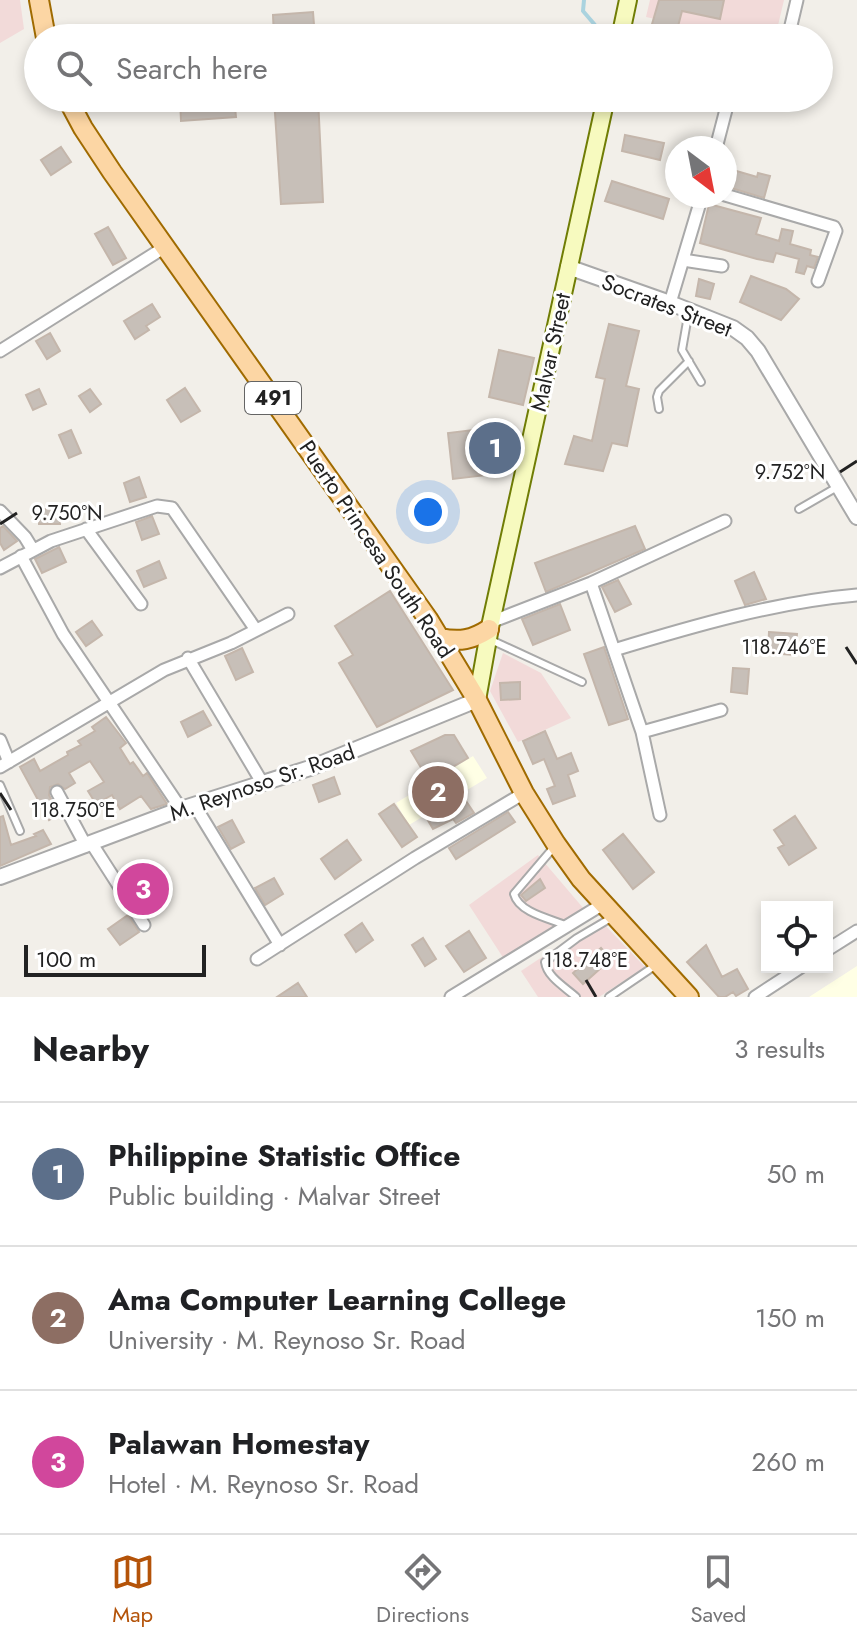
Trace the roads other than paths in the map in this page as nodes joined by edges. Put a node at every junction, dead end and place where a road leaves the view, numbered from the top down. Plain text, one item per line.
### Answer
1 (39, 0) edge
2 (628, 0) edge
3 (797, 0) edge
4 (43, 24) edge
5 (623, 24) edge
6 (791, 24) edge
7 (74, 112) edge
8 (603, 112) edge
9 (725, 112) edge
10 (719, 136) edge
11 (737, 199) edge
12 (698, 208) edge
13 (165, 247) junction
14 (683, 260) junction
15 (722, 266) dead end
16 (568, 267) junction
17 (818, 281) dead end
18 (670, 303) junction
19 (689, 310) junction
20 (0, 351) edge
21 (689, 361) junction
22 (701, 382) dead end
23 (659, 409) dead end
24 (839, 486) junction
25 (799, 509) dead end
26 (0, 511) edge
27 (857, 517) edge
28 (725, 521) dead end
29 (86, 529) junction
30 (33, 550) junction
31 (21, 556) junction
32 (0, 568) edge
33 (591, 583) junction
34 (857, 595) edge
35 (141, 604) dead end
36 (288, 614) dead end
37 (256, 630) junction
38 (489, 630) junction
39 (440, 638) junction
40 (614, 650) junction
41 (188, 658) junction
42 (582, 682) dead end
43 (110, 700) junction
44 (477, 700) junction
45 (721, 710) dead end
46 (642, 732) junction
47 (0, 740) edge
48 (4, 765) edge
49 (263, 784) junction
50 (0, 785) edge
51 (57, 792) dead end
52 (524, 793) junction
53 (188, 808) junction
54 (660, 815) dead end
55 (20, 831) dead end
56 (556, 844) junction
57 (89, 845) junction
58 (0, 877) edge
59 (609, 910) junction
60 (144, 925) dead end
61 (568, 926) junction
62 (857, 931) edge
63 (280, 945) junction
64 (833, 946) edge
65 (533, 949) junction
66 (257, 959) dead end
67 (545, 962) junction
68 (658, 964) junction
69 (792, 973) edge
70 (451, 997) edge
71 (576, 997) edge
72 (609, 997) edge
73 (689, 997) edge
74 (755, 997) edge

1 - 4 main road
2 - 5 main road
3 - 6 street
7 - 13 main road, Puerto Princesa South Road / 491
8 - 16 main road, Malvar Street
9 - 10 street
11 - 17 street
12 - 14 street
13 - 20 street
13 - 39 main road, Puerto Princesa South Road / 491
14 - 15 street
14 - 18 street
16 - 18 street, Socrates Street
16 - 38 main road, Malvar Street
18 - 19 street, Socrates Street
19 - 21 lane
19 - 24 street, Socrates Street
21 - 22 lane
21 - 23 lane
24 - 25 lane
24 - 27 street, Socrates Street
26 - 30 street
28 - 33 street
29 - 30 street
29 - 35 street
29 - 37 street
30 - 31 street
31 - 32 street
31 - 43 street
33 - 38 street
33 - 40 street
34 - 40 street
36 - 37 street
37 - 41 street
38 - 39 main road
38 - 42 lane
38 - 44 main road, Malvar Street
39 - 44 main road, Puerto Princesa South Road / 491
40 - 46 street
41 - 43 street
41 - 49 street
43 - 48 street
43 - 53 street
44 - 49 street, M. Reynoso Sr. Road
44 - 52 main road, Puerto Princesa South Road / 491
45 - 46 street
46 - 54 street
47 - 48 street
49 - 53 street, M. Reynoso Sr. Road
50 - 55 lane
51 - 57 street
52 - 56 main road, Puerto Princesa South Road / 491
52 - 63 street
53 - 57 street, M. Reynoso Sr. Road
53 - 63 street
56 - 59 main road, Puerto Princesa South Road / 491
56 - 61 lane
57 - 58 street, M. Reynoso Sr. Road
57 - 60 street
59 - 61 street
59 - 67 lane
59 - 68 main road, Puerto Princesa South Road / 491
61 - 65 street
62 - 64 street
63 - 66 street
65 - 67 lane
65 - 70 street
67 - 71 lane
68 - 72 lane
68 - 73 main road, Puerto Princesa South Road / 491
69 - 74 street

